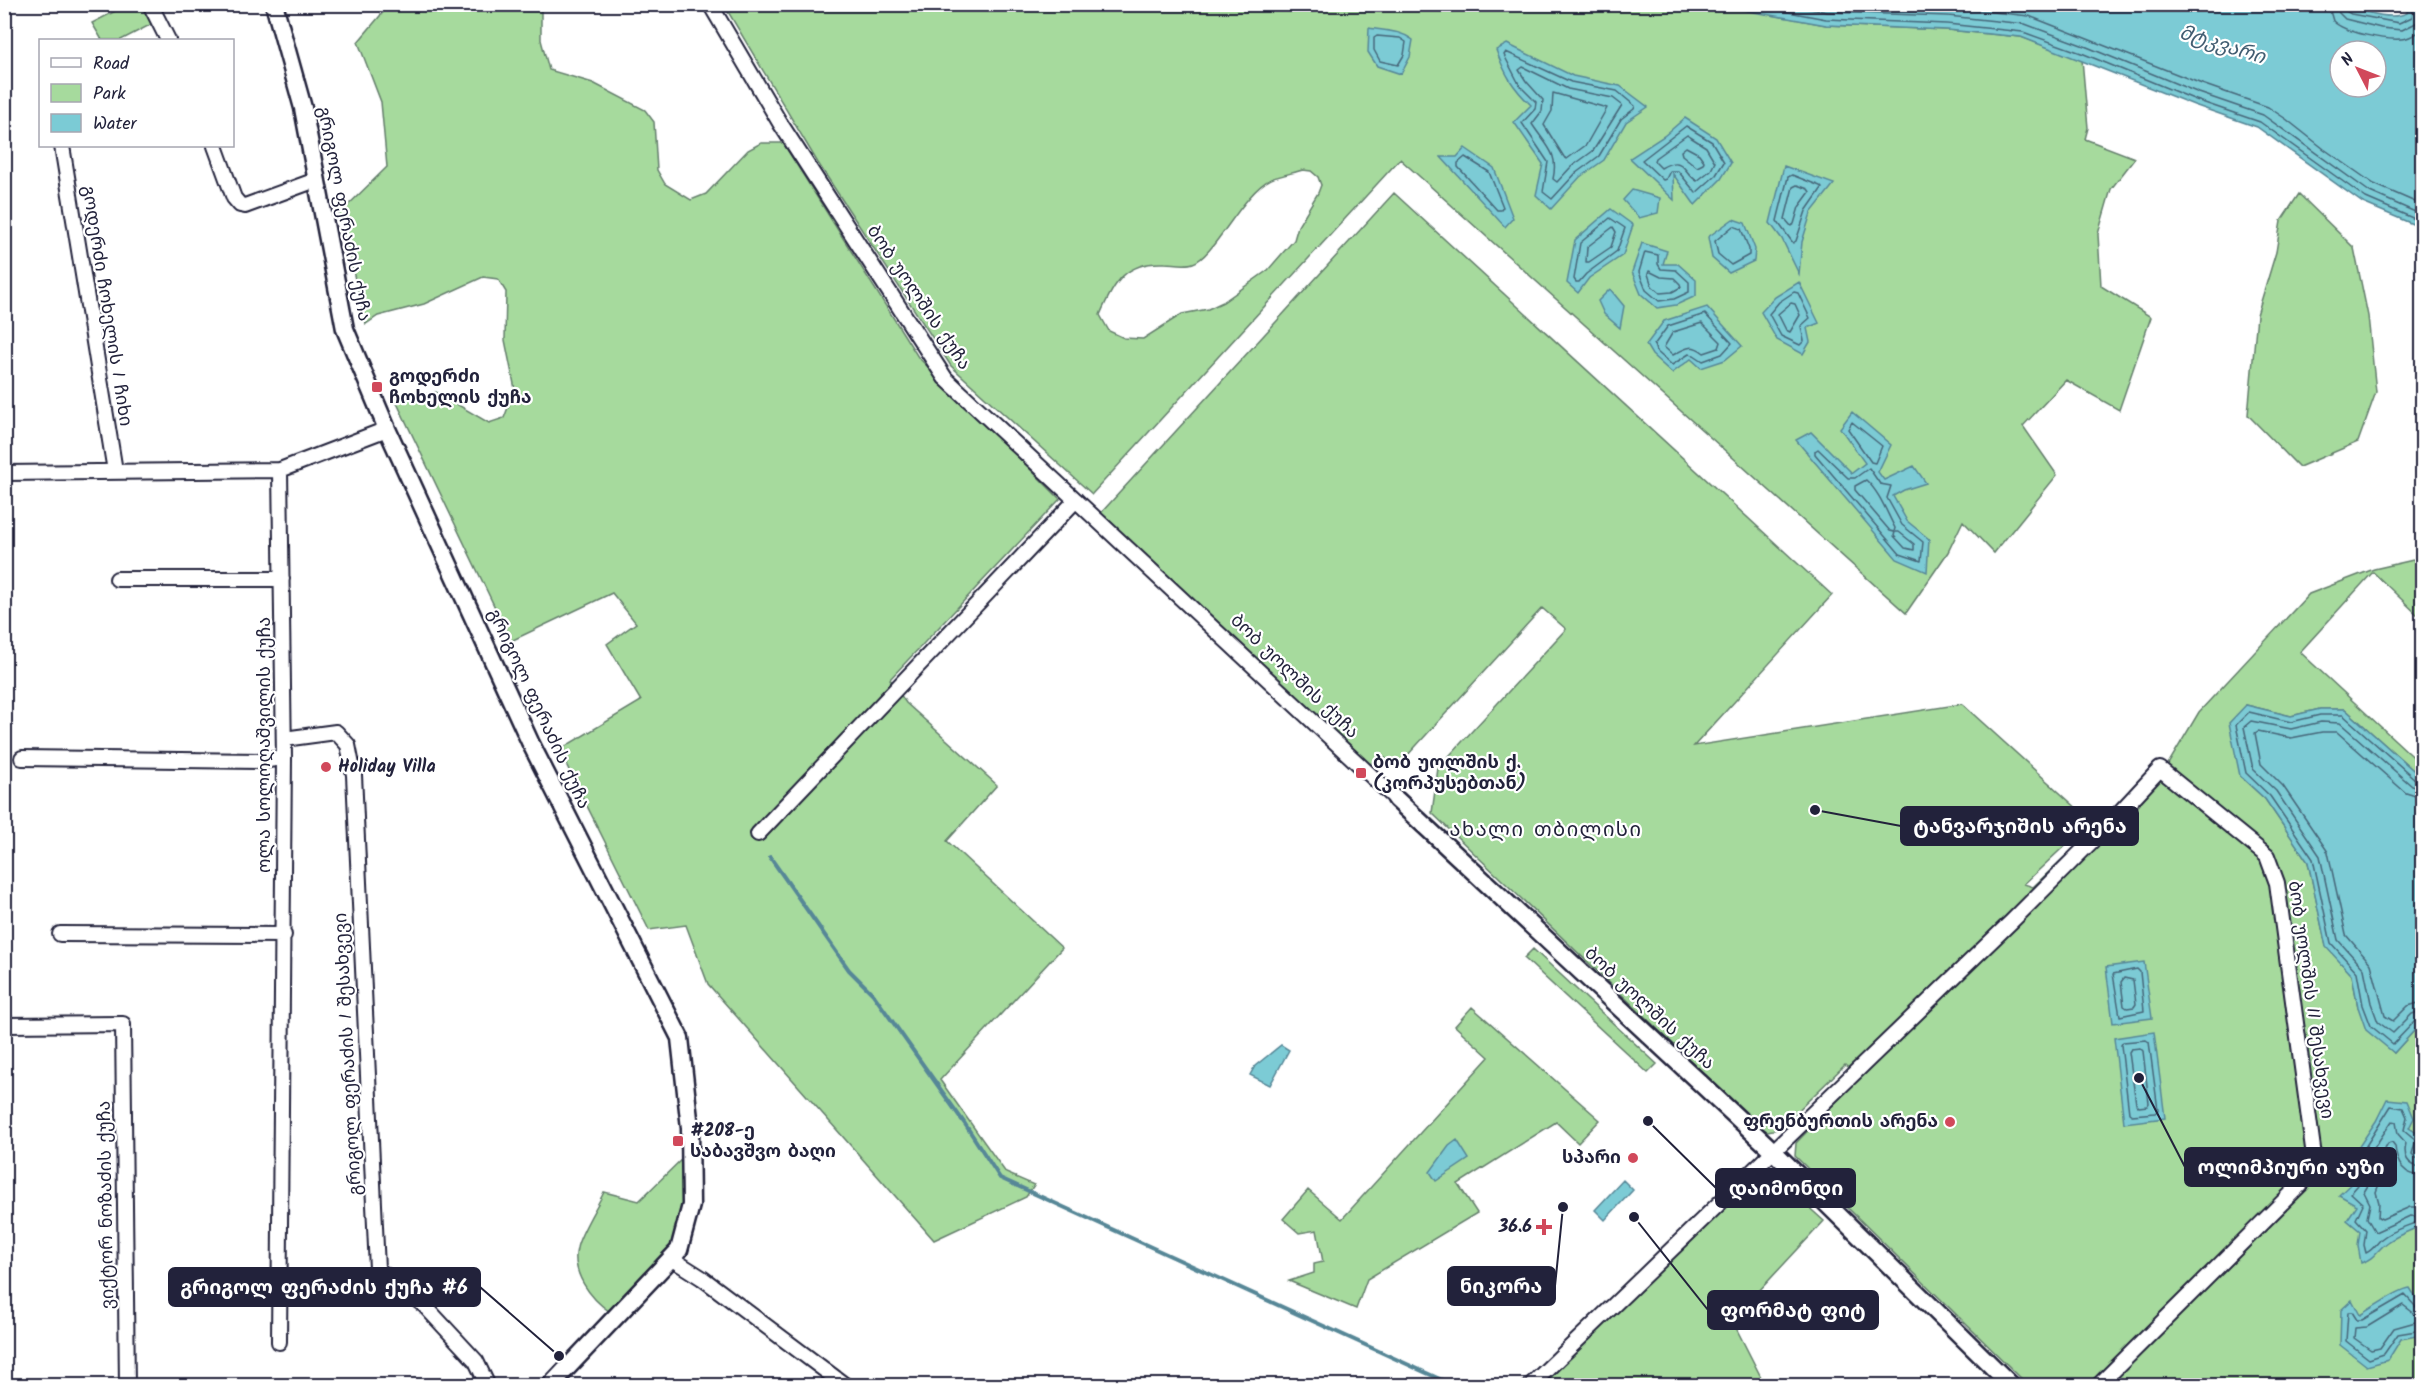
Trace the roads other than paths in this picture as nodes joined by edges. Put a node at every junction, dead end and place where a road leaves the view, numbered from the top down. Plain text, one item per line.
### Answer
1 (150, 4) edge
2 (274, 4) edge
3 (710, 4) edge
4 (168, 39) edge
5 (62, 147) edge
6 (215, 147) edge
7 (316, 180) junction
8 (387, 429) junction
9 (280, 470) junction
10 (115, 471) junction
11 (4, 473) edge
12 (1076, 500) junction
13 (117, 579) dead end
14 (282, 579) junction
15 (284, 739) junction
16 (22, 758) dead end
17 (284, 758) junction
18 (1396, 799) joint
19 (758, 834) dead end
20 (60, 934) dead end
21 (284, 935) junction
22 (4, 1025) edge
23 (1772, 1150) junction
24 (672, 1258) junction
25 (279, 1342) dead end
26 (127, 1386) edge
27 (488, 1386) edge
28 (550, 1386) edge
29 (846, 1386) edge
30 (1530, 1386) edge
31 (2013, 1386) edge
32 (2098, 1386) edge

1 - 4 street
2 - 7 street, გრიგოლ ფერაძის ქუჩა
3 - 12 street, ბობ უოლშის ქუჩა
5 - 10 street, გოდერძი ჩოხელის I ჩიხი
6 - 7 street
7 - 8 street, გრიგოლ ფერაძის ქუჩა
8 - 9 street
8 - 24 street, გრიგოლ ფერაძის ქუჩა
9 - 10 street
9 - 14 street, ოლა სოლოღაშვილის ქუჩა
10 - 11 street
12 - 18 street, ბობ უოლშის ქუჩა
12 - 19 street
13 - 14 street
14 - 15 street, ოლა სოლოღაშვილის ქუჩა
15 - 17 street, ოლა სოლოღაშვილის ქუჩა
15 - 27 street, გრიგოლ ფერაძის I შესახვევი
16 - 17 street
17 - 21 street, ოლა სოლოღაშვილის ქუჩა
18 - 23 street, ბობ უოლშის ქუჩა
20 - 21 street
21 - 25 street, ოლა სოლოღაშვილის ქუჩა
22 - 26 street, ვიქტორ ნოზაძის ქუჩა
23 - 30 street
23 - 31 street, ბობ უოლშის ქუჩა
23 - 32 street, ბობ უოლშის II შესახვევი
24 - 28 street, გრიგოლ ფერაძის ქუჩა
24 - 29 street

